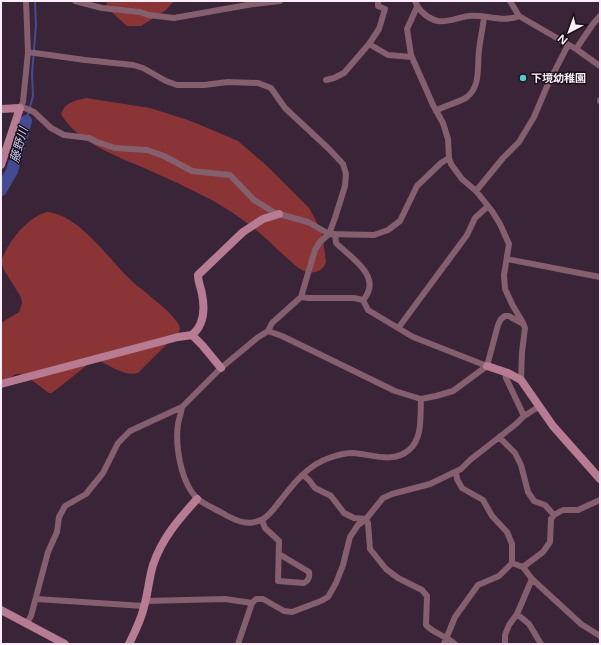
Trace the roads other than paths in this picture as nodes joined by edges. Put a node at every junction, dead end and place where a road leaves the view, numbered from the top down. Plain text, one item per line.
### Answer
1 (26, 1) edge
2 (75, 1) edge
3 (280, 1) edge
4 (378, 1) edge
5 (510, 1) edge
6 (416, 4) edge
7 (519, 16) junction
8 (600, 16) edge
9 (484, 17) junction
10 (369, 44) junction
11 (568, 45) junction
12 (576, 49) junction
13 (28, 52) junction
14 (412, 57) junction
15 (600, 66) edge
16 (326, 80) dead end
17 (20, 108) junction
18 (1, 109) edge
19 (436, 111) junction
20 (449, 158) junction
21 (1, 165) edge
22 (476, 191) junction
23 (488, 206) junction
24 (279, 214) junction
25 (332, 234) junction
26 (507, 259) junction
27 (600, 277) edge
28 (301, 297) junction
29 (363, 300) junction
30 (524, 324) junction
31 (399, 327) junction
32 (268, 331) junction
33 (192, 335) junction
34 (487, 366) junction
35 (221, 368) junction
36 (505, 372) junction
37 (521, 380) junction
38 (1, 384) edge
39 (421, 399) junction
40 (540, 406) junction
41 (182, 407) junction
42 (524, 416) junction
43 (499, 437) junction
44 (456, 472) junction
45 (303, 475) junction
46 (600, 478) edge
47 (197, 498) junction
48 (600, 500) edge
49 (554, 515) junction
50 (366, 519) junction
51 (262, 520) junction
52 (279, 554) junction
53 (512, 563) junction
54 (524, 567) junction
55 (532, 579) junction
56 (36, 599) junction
57 (252, 603) junction
58 (145, 604) junction
59 (1, 610) edge
60 (517, 614) junction
61 (27, 623) junction
62 (600, 636) edge
63 (446, 637) junction
64 (65, 644) edge
65 (129, 644) edge
66 (238, 644) edge
67 (444, 644) edge
68 (455, 644) edge
69 (505, 644) edge
70 (541, 644) edge

1 - 13 street
2 - 3 street
4 - 10 street
5 - 7 street
6 - 9 street
6 - 14 street
7 - 9 street
7 - 11 street
8 - 12 street
9 - 19 street
10 - 14 street
10 - 16 street
11 - 12 street
11 - 22 street
12 - 15 street
13 - 17 street
13 - 25 street
14 - 19 street
17 - 18 street
17 - 21 street
17 - 24 street
19 - 20 street
20 - 22 street
20 - 25 street
22 - 23 street
23 - 26 street
23 - 31 street
24 - 25 street
24 - 33 street
25 - 28 street
25 - 29 street
26 - 27 street
26 - 30 street
28 - 29 street
28 - 32 street
29 - 31 street
30 - 34 street
30 - 37 street
31 - 34 street
32 - 35 street
32 - 39 street
33 - 35 street
33 - 38 street
34 - 36 street
34 - 39 street
35 - 41 street
36 - 37 street
36 - 42 street
37 - 40 street
39 - 45 street
40 - 42 street
40 - 46 street
41 - 47 street
41 - 56 street
42 - 43 street
43 - 44 street
43 - 49 street
44 - 50 street
44 - 53 street
45 - 50 street
45 - 51 street
47 - 51 street
47 - 58 street
48 - 49 street
49 - 54 street
50 - 57 street
50 - 63 street
51 - 52 street
52 - 52 street
53 - 54 street
53 - 63 street
54 - 55 street
55 - 60 street
55 - 62 street
56 - 58 street
56 - 61 street
57 - 58 street
57 - 66 street
58 - 65 street
59 - 61 street
60 - 69 street
60 - 70 street
61 - 64 street
63 - 67 street
63 - 68 street

